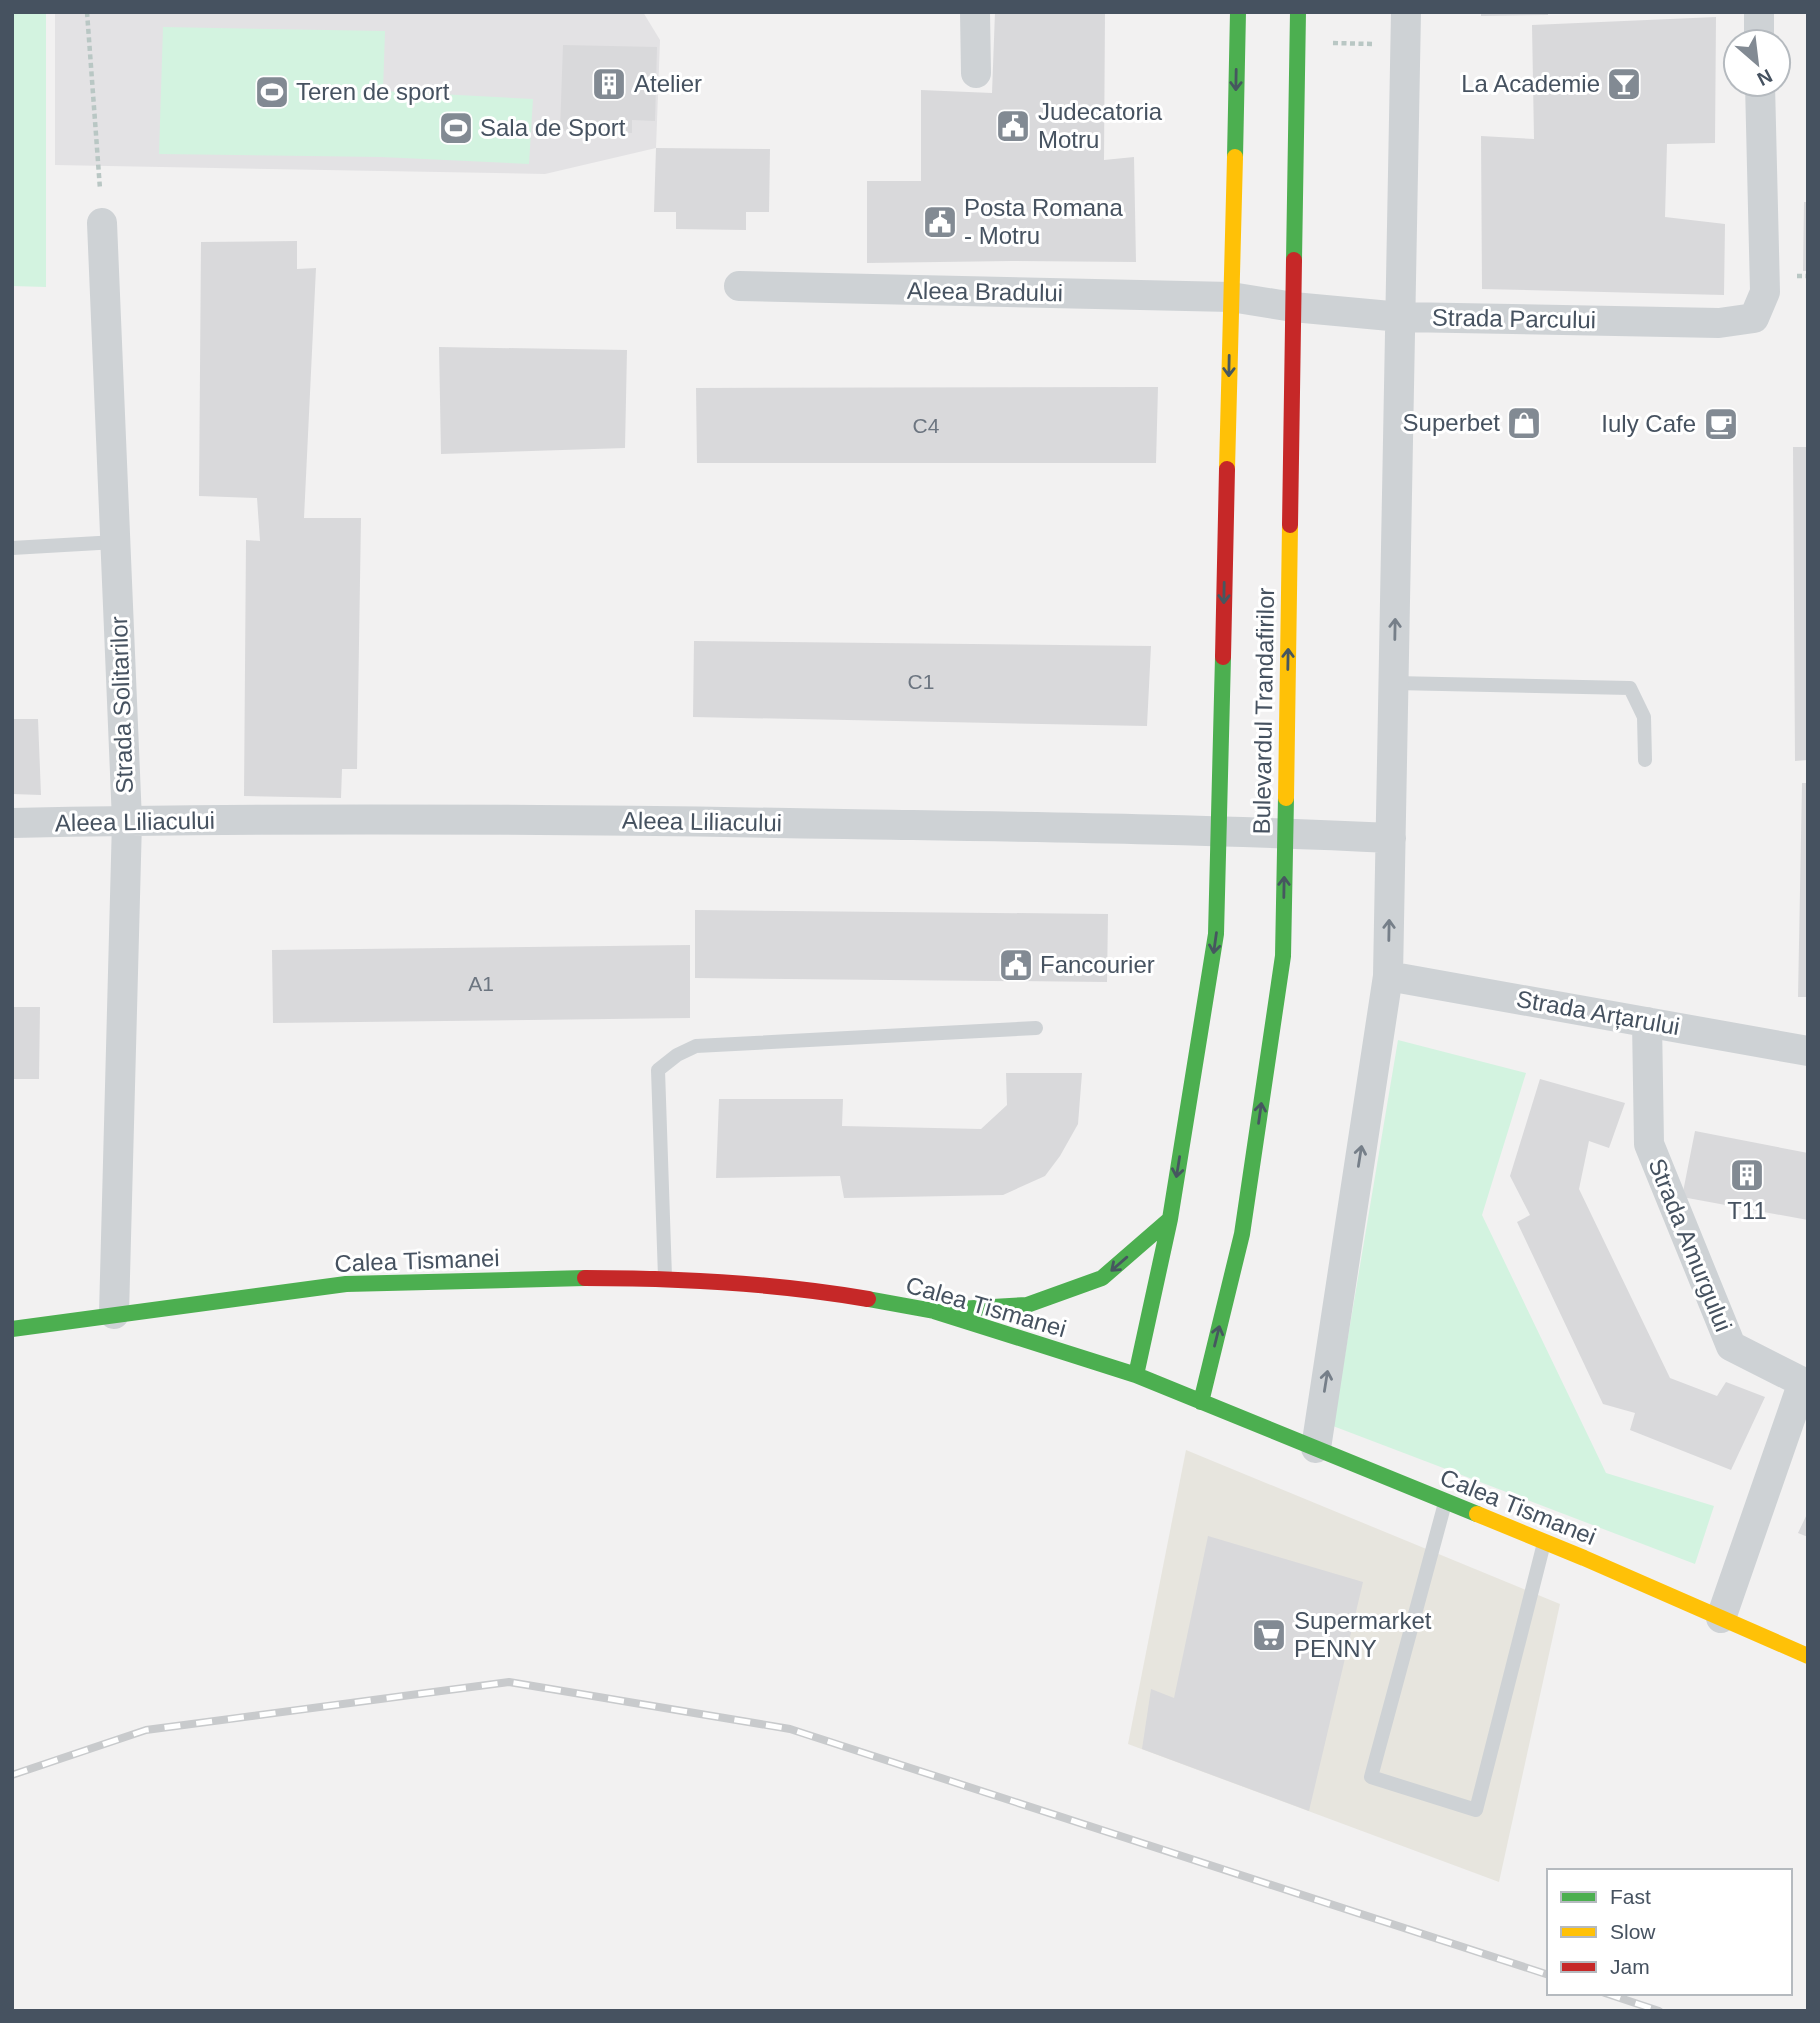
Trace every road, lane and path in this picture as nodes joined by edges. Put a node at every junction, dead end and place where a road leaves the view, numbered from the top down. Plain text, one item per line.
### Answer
1 (87, 12) edge
2 (975, 12) edge
3 (1238, 12) edge
4 (1298, 12) edge
5 (1406, 12) edge
6 (976, 73) dead end
7 (1760, 98) edge
8 (102, 223) joint
9 (739, 286) dead end
10 (1231, 297) junction
11 (1293, 307) junction
12 (1401, 317) junction
13 (116, 542) junction
14 (12, 548) edge
15 (1394, 683) junction
16 (1645, 760) dead end
17 (127, 821) junction
18 (12, 823) edge
19 (1219, 831) junction
20 (1285, 833) junction
21 (1391, 838) junction
22 (1388, 976) junction
23 (1647, 1022) junction
24 (1036, 1028) dead end
25 (1808, 1051) edge
26 (1170, 1219) junction
27 (665, 1279) junction
28 (934, 1311) junction
29 (114, 1314) junction
30 (12, 1329) edge
31 (1136, 1375) junction
32 (1805, 1383) edge
33 (1201, 1402) junction
34 (1316, 1448) junction
35 (1445, 1502) junction
36 (1544, 1542) junction
37 (1721, 1618) junction
38 (1808, 1656) edge

1 - 8 path
2 - 6 street
3 -> 10 street, Bulevardul Trandafirilor
4 - 11 street, Bulevardul Trandafirilor
5 - 12 street
7 - 12 street, Strada Parcului
8 - 13 street, Strada Solitarilor
9 - 10 street, Aleea Bradului
10 - 11 street, Strada Parcului
10 -> 19 street, Bulevardul Trandafirilor
11 - 12 street, Strada Parcului
20 -> 11 street, Bulevardul Trandafirilor
15 -> 12 street
13 - 14 lane
13 - 17 street, Strada Solitarilor
15 - 16 lane
15 - 21 street
17 - 18 street, Aleea Liliacului
17 - 19 street, Aleea Liliacului
17 - 29 street, Strada Solitarilor
19 - 20 street, Aleea Liliacului
19 -> 26 street, Bulevardul Trandafirilor
20 - 21 street, Aleea Liliacului
33 -> 20 street, Bulevardul Trandafirilor
22 -> 21 street
22 - 23 street, Strada Arțarului
34 -> 22 street
23 - 25 street, Strada Arțarului
23 - 32 street, Strada Amurgului
24 - 27 lane
26 -> 28 street
26 - 31 street, Bulevardul Trandafirilor
27 - 28 street, Calea Tismanei
27 - 29 street, Calea Tismanei
28 - 31 street, Calea Tismanei
29 - 30 street, Calea Tismanei
31 - 33 street, Calea Tismanei
32 - 37 street, Strada Amurgului
33 - 34 street, Calea Tismanei
34 - 35 street, Calea Tismanei
35 - 36 street, Calea Tismanei
35 - 36 lane
36 - 37 street, Calea Tismanei
37 - 38 street, Calea Tismanei

